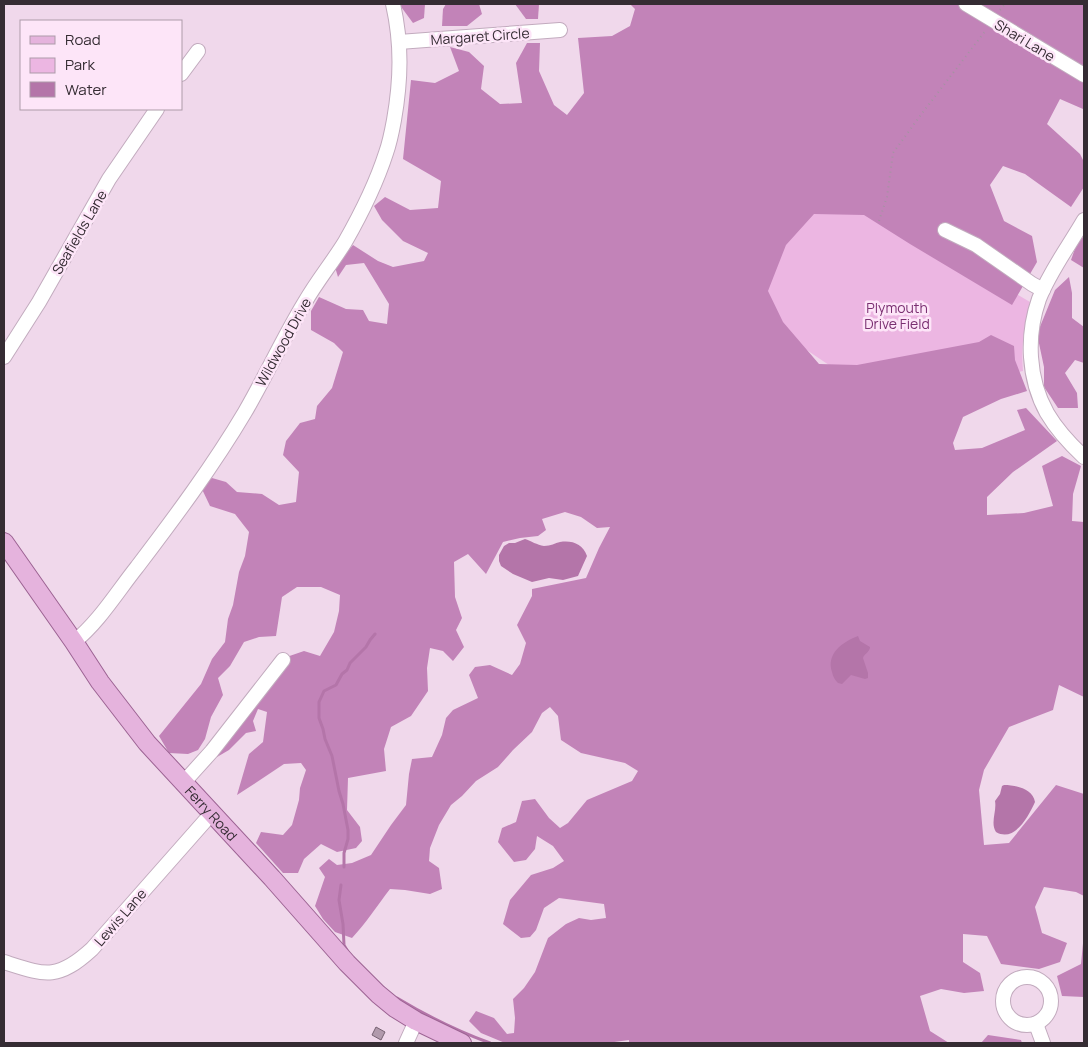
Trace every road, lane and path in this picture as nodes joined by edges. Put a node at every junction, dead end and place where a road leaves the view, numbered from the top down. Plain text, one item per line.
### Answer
1 (393, 4) edge
2 (966, 4) edge
3 (1005, 4) edge
4 (994, 21) junction
5 (560, 30) dead end
6 (399, 42) junction
7 (198, 51) dead end
8 (182, 73) edge
9 (1084, 75) edge
10 (156, 110) edge
11 (1084, 220) edge
12 (879, 221) dead end
13 (945, 230) dead end
14 (1043, 290) junction
15 (4, 357) edge
16 (1084, 457) edge
17 (4, 542) edge
18 (74, 642) junction
19 (284, 660) dead end
20 (184, 782) junction
21 (212, 813) junction
22 (4, 962) edge
23 (416, 1021) junction
24 (1036, 1024) dead end
25 (406, 1043) edge
26 (462, 1043) edge
27 (1043, 1043) edge

1 - 6 street, Wildwood Drive
2 - 4 street, Shari Lane
3 - 4 path
4 - 9 street, Shari Lane
4 - 12 path
5 - 6 street, Margaret Circle
6 - 18 street, Wildwood Drive
7 - 8 street
10 - 15 street, Seafields Lane
11 - 14 street
13 - 14 street
14 - 16 street
17 - 18 main road, Ferry Road
18 - 20 main road, Ferry Road
19 - 20 street
20 - 21 main road, Ferry Road
21 - 22 street, Lewis Lane
21 - 23 main road, Ferry Road
23 - 25 street
23 - 26 main road, Ferry Road
24 - 27 street

